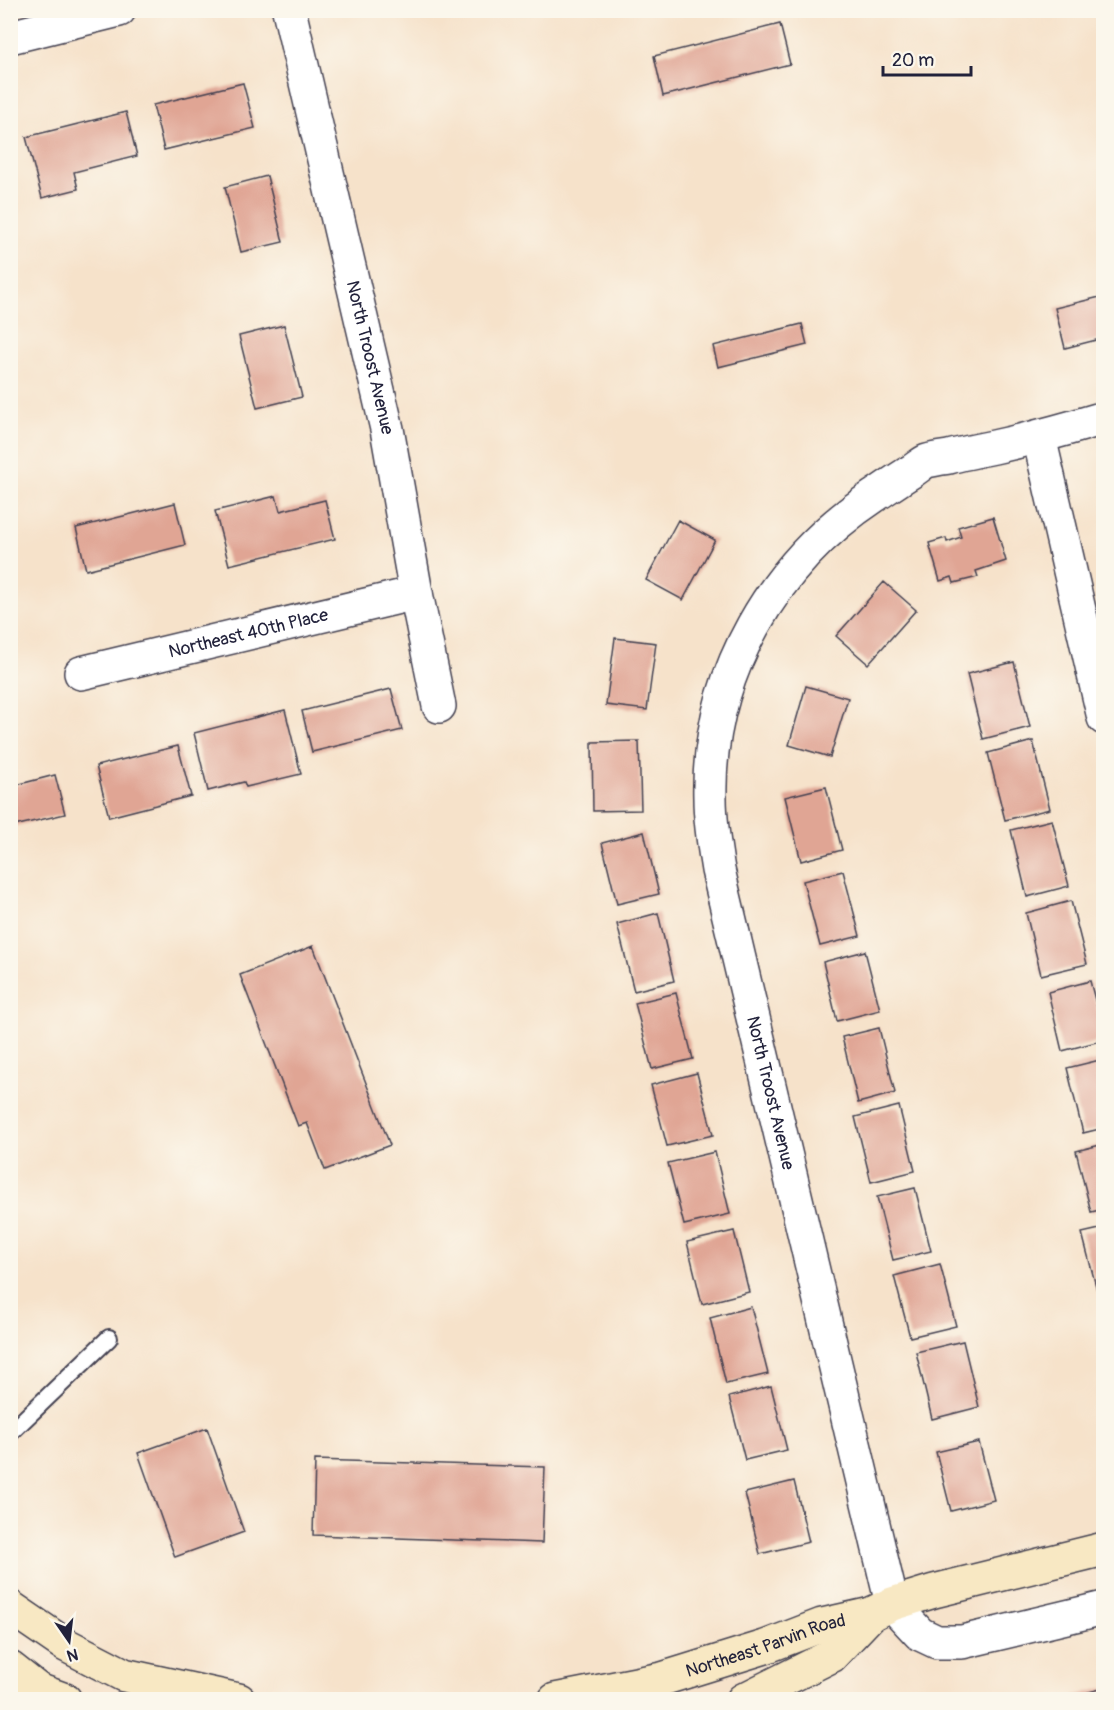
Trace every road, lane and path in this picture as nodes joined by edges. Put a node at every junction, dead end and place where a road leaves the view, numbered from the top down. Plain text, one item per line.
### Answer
1 (119, 10) edge
2 (289, 10) edge
3 (10, 37) edge
4 (1104, 418) edge
5 (1039, 437) junction
6 (416, 593) junction
7 (81, 673) dead end
8 (439, 706) dead end
9 (1104, 718) edge
10 (108, 1338) dead end
11 (10, 1433) edge
12 (1104, 1549) edge
13 (10, 1607) edge
14 (1104, 1608) edge
15 (881, 1609) junction
16 (10, 1668) edge
17 (563, 1699) edge
18 (65, 1700) edge
19 (239, 1700) edge
20 (743, 1700) edge

1 - 3 street
2 - 6 street, North Troost Avenue
4 - 5 street, North Troost Avenue
5 - 9 street
5 - 15 street, North Troost Avenue
6 - 7 street, Northeast 40th Place
6 - 8 street, North Troost Avenue
10 - 11 lane
12 - 15 main road, Northeast Parvin Road
13 - 19 main road
14 - 15 street
15 - 17 main road, Northeast Parvin Road
15 - 20 main road, Northeast Parvin Road
16 - 18 main road

